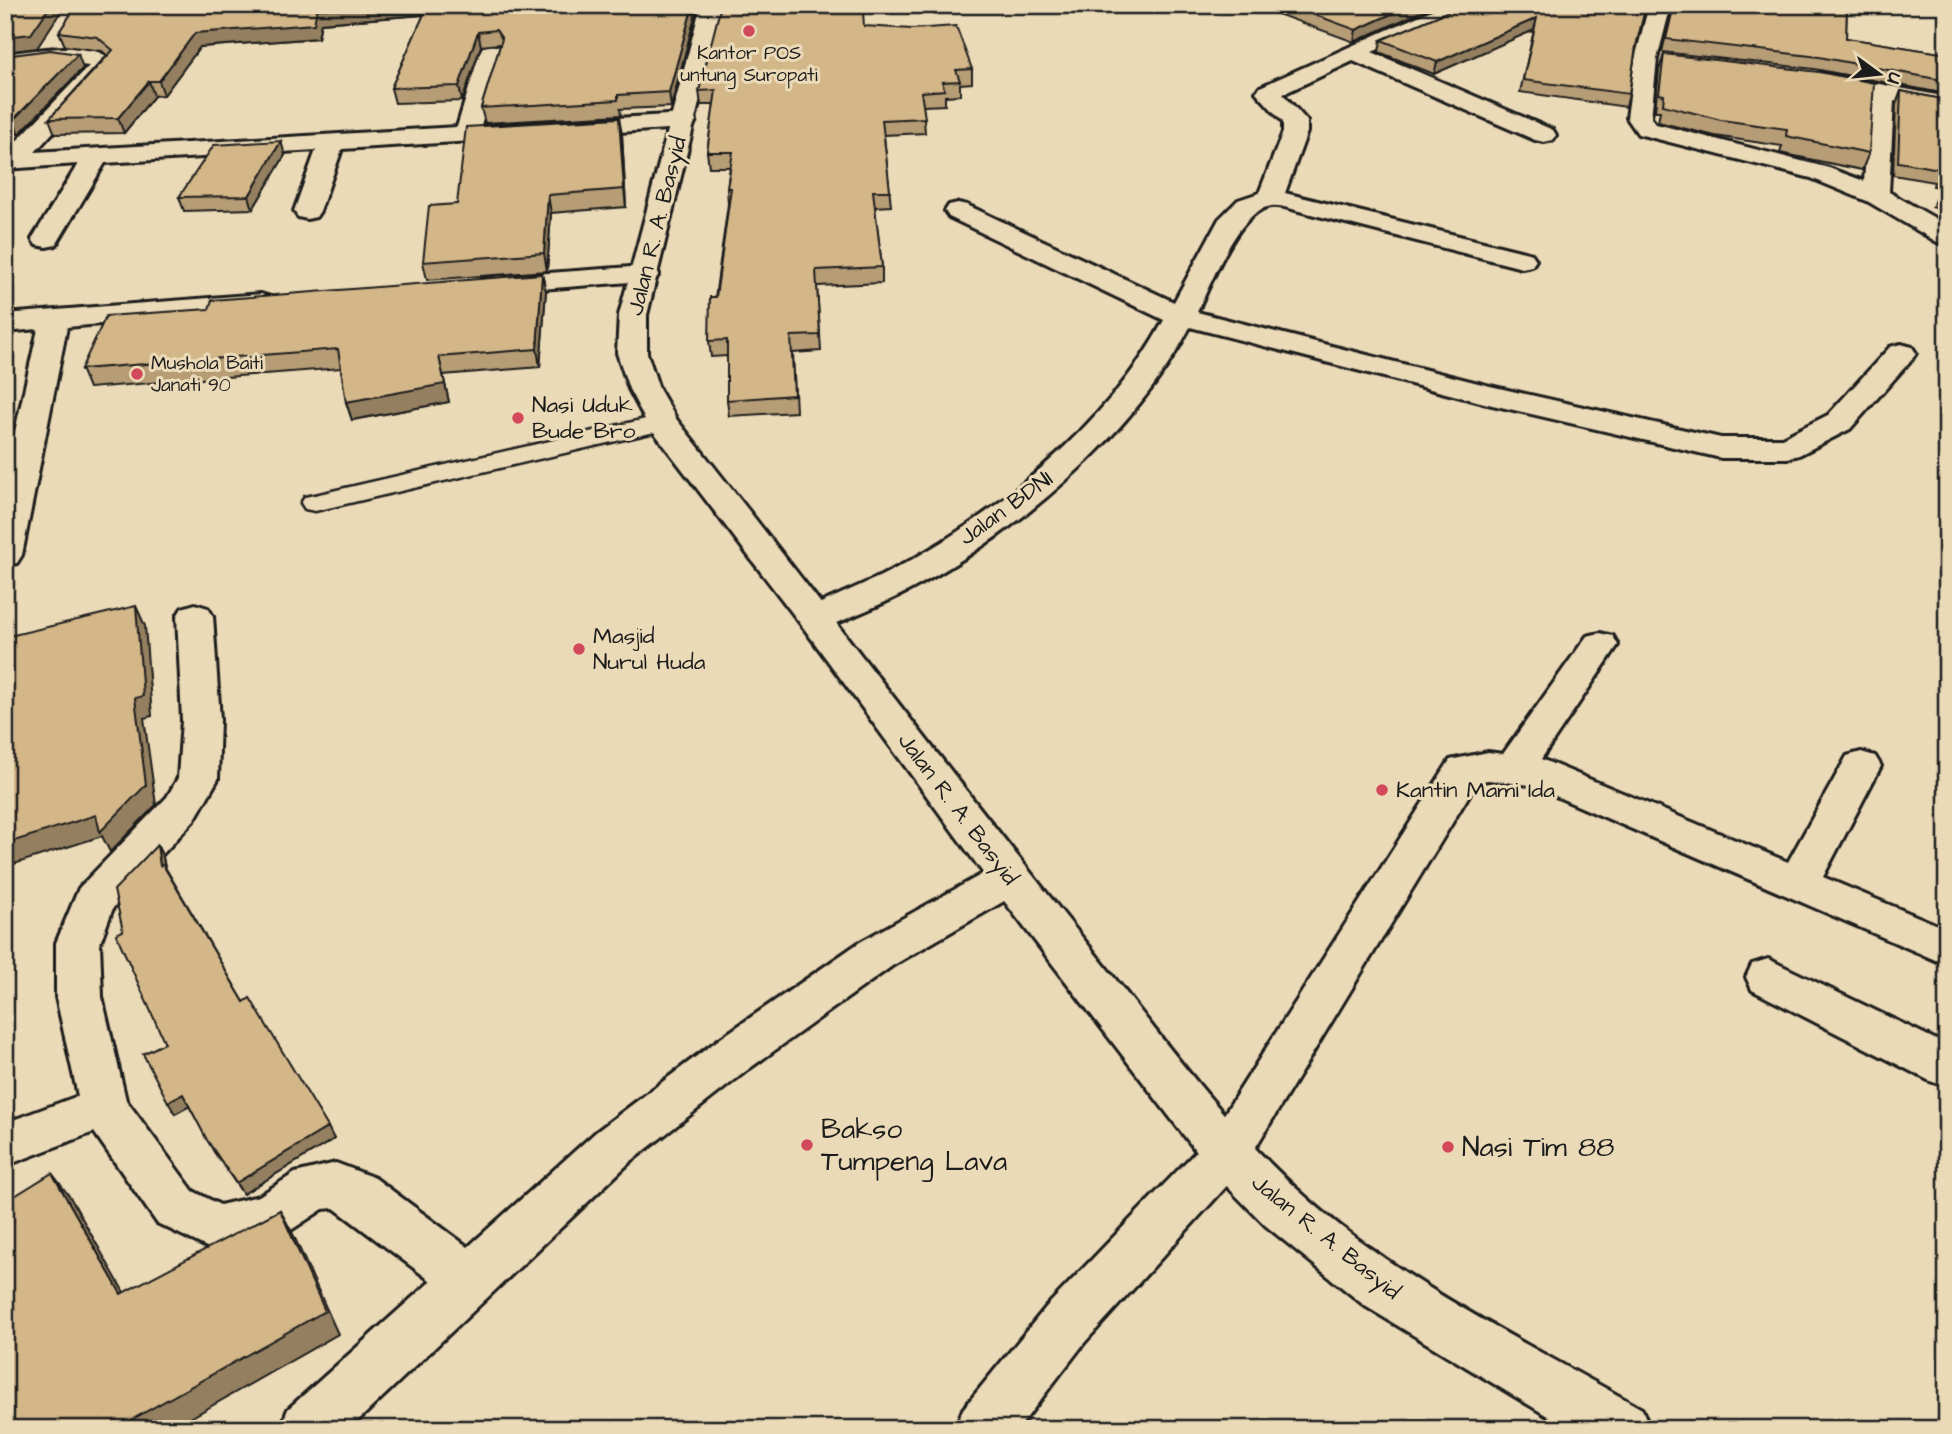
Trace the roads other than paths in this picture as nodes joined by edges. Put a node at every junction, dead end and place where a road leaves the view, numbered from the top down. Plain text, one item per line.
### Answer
1 (712, 5) edge
2 (1463, 5) edge
3 (1660, 5) edge
4 (491, 52) edge
5 (1354, 53) junction
6 (1646, 59) junction
7 (5, 61) edge
8 (1672, 62) edge
9 (1801, 77) edge
10 (1884, 91) junction
11 (1947, 104) edge
12 (684, 121) junction
13 (467, 132) junction
14 (1544, 135) dead end
15 (332, 141) junction
16 (96, 156) junction
17 (9, 161) edge
18 (1876, 195) junction
19 (1270, 198) junction
20 (307, 211) dead end
21 (958, 211) dead end
22 (1947, 236) edge
23 (46, 239) dead end
24 (1522, 260) dead end
25 (645, 274) junction
26 (466, 288) edge
27 (287, 301) edge
28 (1180, 316) junction
29 (54, 321) junction
30 (5, 323) edge
31 (1901, 354) dead end
32 (663, 423) junction
33 (316, 503) dead end
34 (5, 555) edge
35 (195, 616) dead end
36 (816, 619) junction
37 (1600, 645) dead end
38 (1861, 766) dead end
39 (1514, 768) junction
40 (1010, 878) junction
41 (1798, 883) junction
42 (1947, 948) edge
43 (1768, 977) dead end
44 (1947, 1067) edge
45 (104, 1107) junction
46 (5, 1145) edge
47 (1226, 1153) junction
48 (469, 1279) junction
49 (308, 1429) edge
50 (983, 1429) edge
51 (1622, 1429) edge

1 - 12 street, Jalan R. A. Basyid
2 - 5 street
3 - 6 street
4 - 13 street
5 - 14 street
5 - 19 street
6 - 8 street
6 - 18 street
7 - 17 street
9 - 10 street
10 - 11 street
10 - 18 street
12 - 13 street
12 - 25 street, Jalan R. A. Basyid
13 - 15 street
15 - 16 street
15 - 20 street
16 - 17 street
16 - 23 street
18 - 22 street
19 - 24 street
19 - 28 street, Jalan BDNI
21 - 28 street
25 - 26 street
25 - 32 street, Jalan R. A. Basyid
27 - 29 street
28 - 31 street
28 - 36 street, Jalan BDNI
29 - 30 street
29 - 34 street
32 - 33 lane
32 - 36 street, Jalan R. A. Basyid
35 - 45 street
36 - 40 street, Jalan R. A. Basyid
37 - 39 street
38 - 41 street
39 - 41 street
39 - 47 street
40 - 47 street, Jalan R. A. Basyid
40 - 48 street
41 - 42 street
43 - 44 street
45 - 46 street
45 - 48 street
47 - 50 street
47 - 51 street, Jalan R. A. Basyid
48 - 49 street

